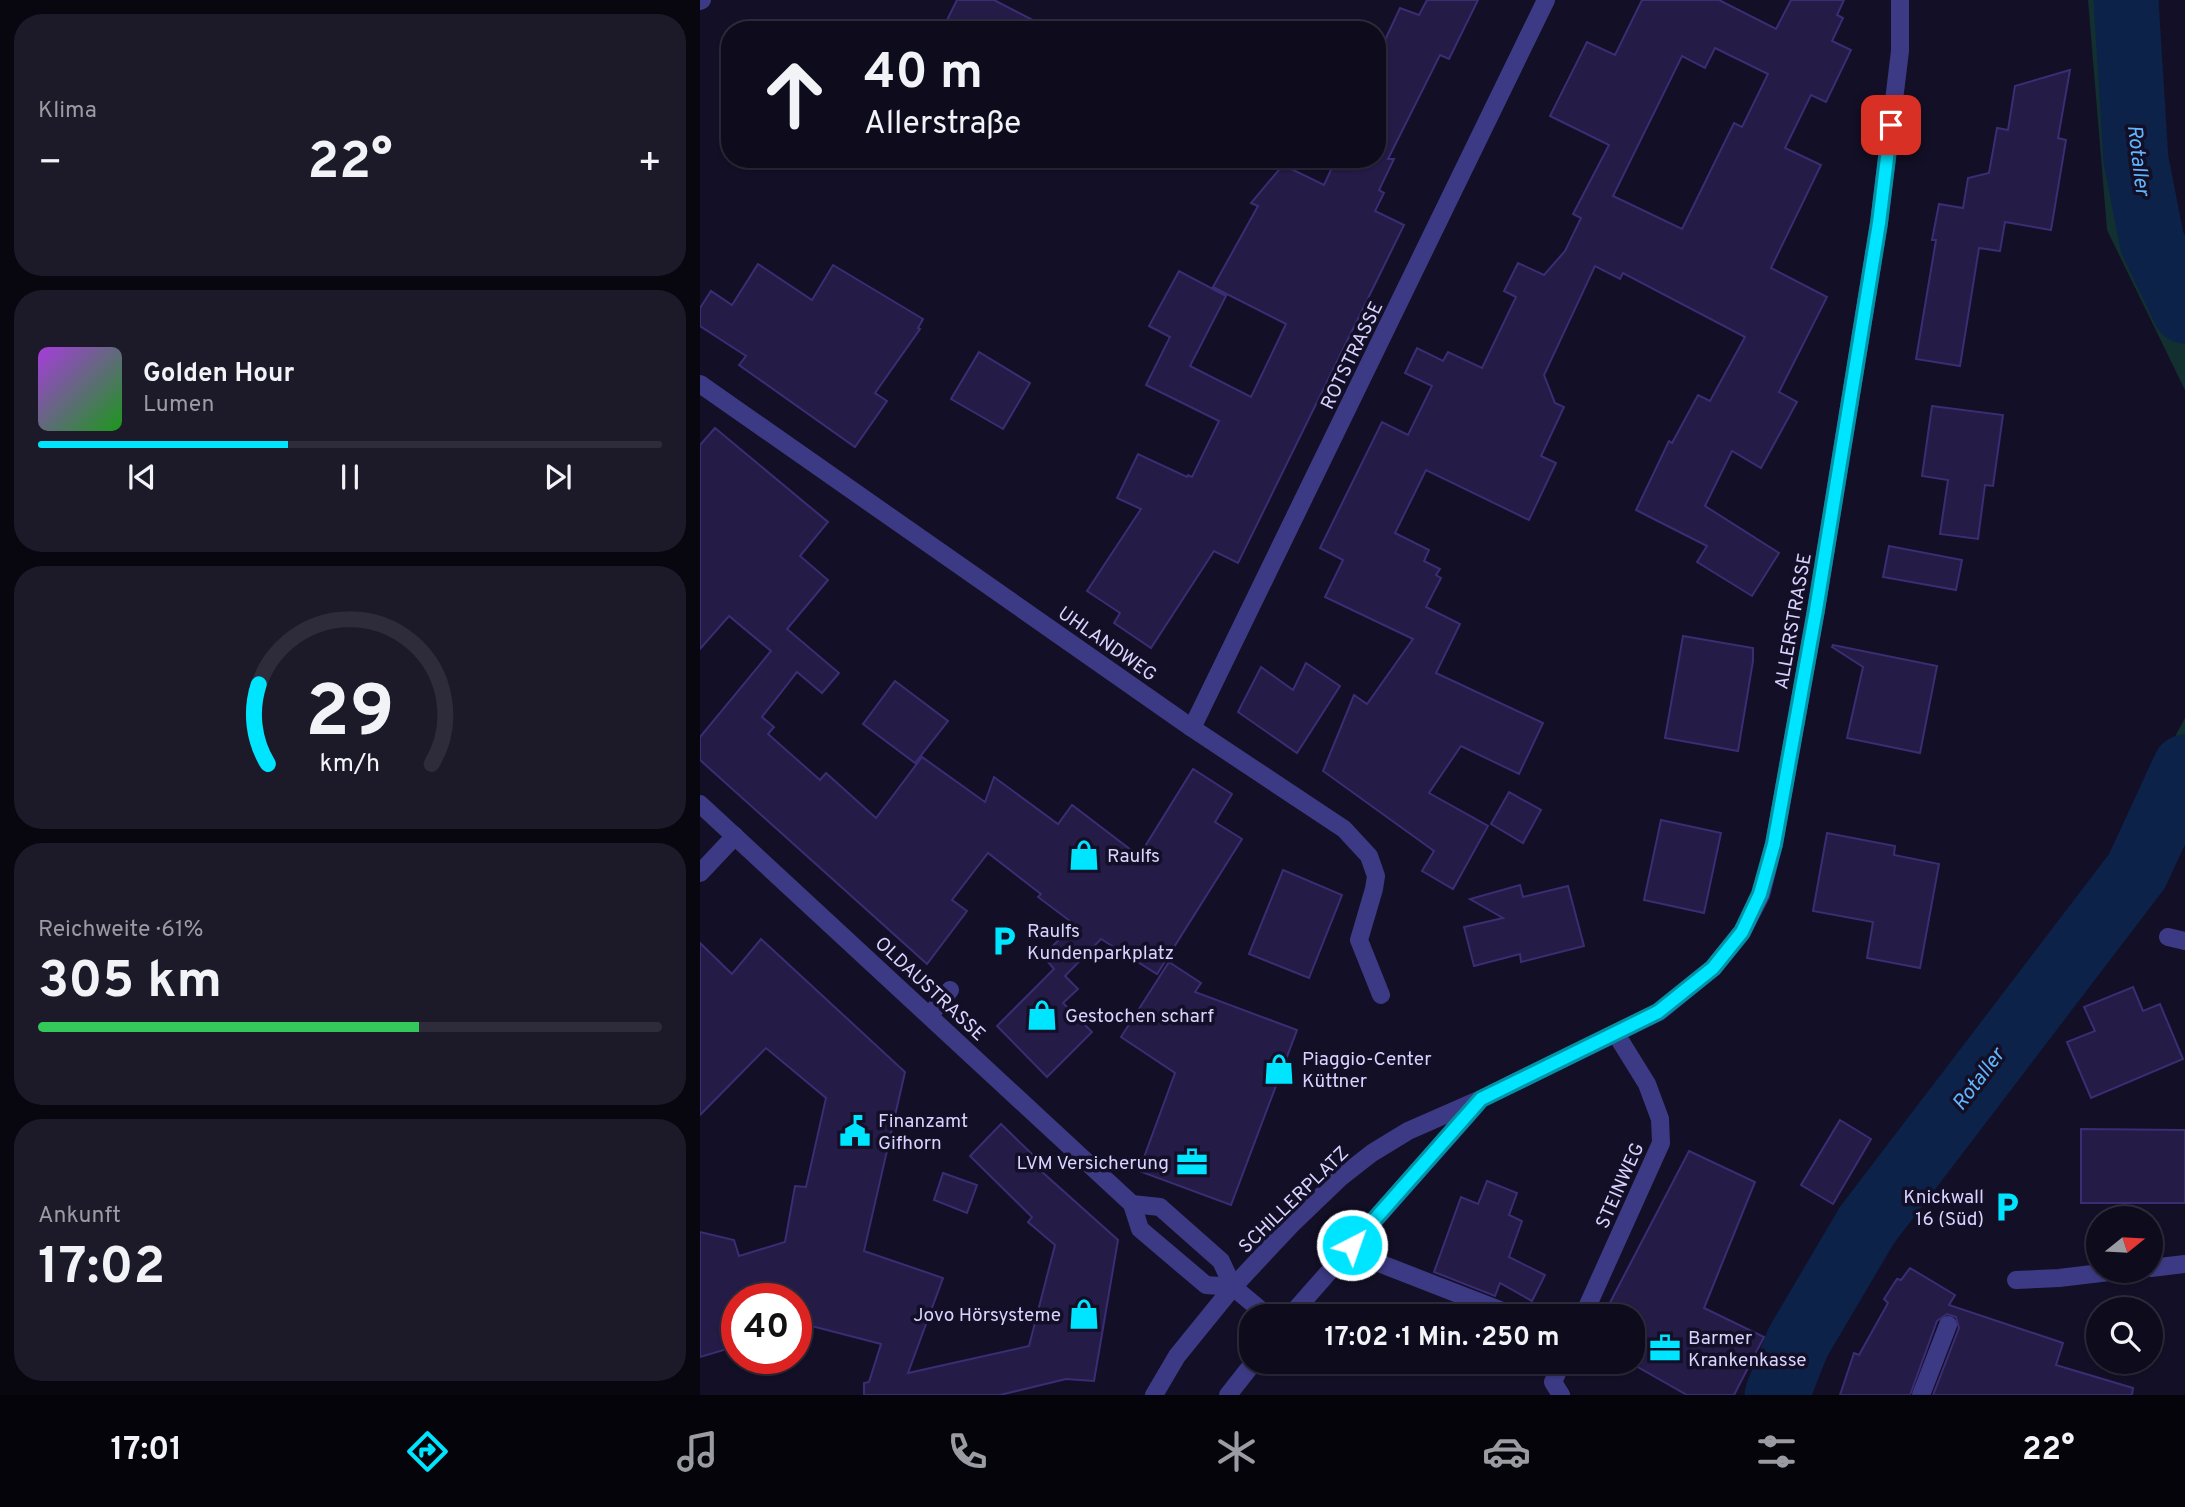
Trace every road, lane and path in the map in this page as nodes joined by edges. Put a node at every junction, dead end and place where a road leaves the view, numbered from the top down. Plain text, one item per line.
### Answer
1 (1546, 0) edge
2 (1900, 0) edge
3 (700, 384) edge
4 (1192, 728) junction
5 (700, 804) edge
6 (735, 836) junction
7 (700, 873) edge
8 (950, 990) dead end
9 (1381, 995) dead end
10 (930, 1015) junction
11 (1616, 1034) junction
12 (1481, 1099) junction
13 (1132, 1204) junction
14 (1352, 1245) junction
15 (2185, 1264) edge
16 (2163, 1267) edge
17 (2086, 1275) edge
18 (2016, 1280) dead end
19 (1233, 1287) junction
20 (1254, 1304) edge
21 (1300, 1304) edge
22 (1484, 1304) edge
23 (1588, 1304) edge
24 (1948, 1325) dead end
25 (1245, 1374) edge
26 (1557, 1374) edge
27 (1154, 1395) edge
28 (1228, 1395) edge
29 (1562, 1395) edge
30 (1921, 1395) edge

1 - 4 street, ROTSTRASSE
2 - 11 street, ALLERSTRASSE
3 - 4 street, UHLANDWEG
4 - 9 street, UHLANDWEG
5 - 6 street, OLDAUSTRASSE
6 - 7 street
6 - 10 street, OLDAUSTRASSE
8 - 10 street
10 - 13 street, OLDAUSTRASSE
11 - 12 street, ALLERSTRASSE
11 - 23 street, STEINWEG
12 - 14 street
12 - 19 street, SCHILLERPLATZ
13 - 19 street, OLDAUSTRASSE
13 - 19 street, OLDAUSTRASSE
14 - 21 street
14 - 22 street
15 - 16 street
17 - 18 street
19 - 20 street, OLDAUSTRASSE
19 - 27 street, SCHILLERPLATZ
24 - 30 street
25 - 28 street
26 - 29 street

